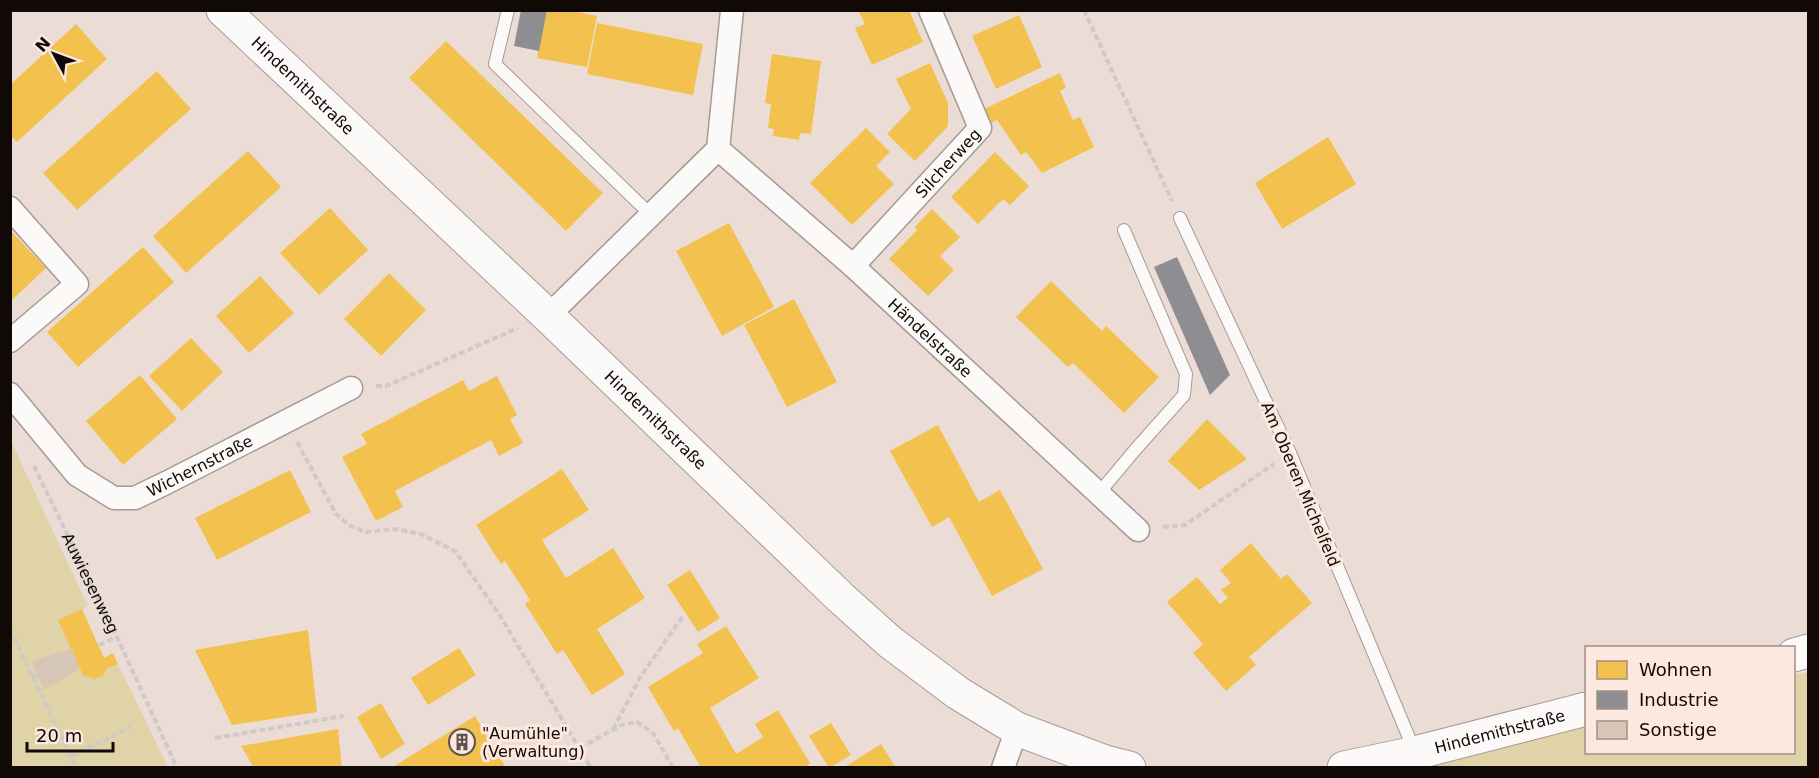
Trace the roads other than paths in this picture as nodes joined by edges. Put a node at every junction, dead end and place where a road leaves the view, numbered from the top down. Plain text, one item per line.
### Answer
1 (223, 10) edge
2 (508, 10) edge
3 (732, 10) edge
4 (930, 10) edge
5 (718, 149) junction
6 (10, 208) edge
7 (651, 215) junction
8 (1180, 218) road end
9 (1124, 230) dead end
10 (853, 266) junction
11 (548, 316) junction
12 (10, 341) edge
13 (351, 388) road end
14 (10, 394) edge
15 (1099, 493) junction
16 (1138, 530) road end
17 (1585, 710) edge
18 (1017, 729) junction
19 (1415, 753) junction
20 (1003, 768) edge
21 (1129, 768) edge
22 (1344, 768) edge

1 - 11 street, Hindemithstraße
2 - 7 lane
3 - 5 street
4 - 10 street, Silcherweg
5 - 7 street
5 - 10 street, Händelstraße
6 - 12 street
7 - 11 street
8 - 19 lane, Am Oberen Michelfeld
9 - 15 lane
10 - 15 street, Händelstraße
11 - 18 street, Hindemithstraße
13 - 14 street, Wichernstraße
15 - 16 street, Händelstraße
17 - 19 street, Hindemithstraße
18 - 20 street
18 - 21 street, Hindemithstraße
19 - 22 street, Hindemithstraße

